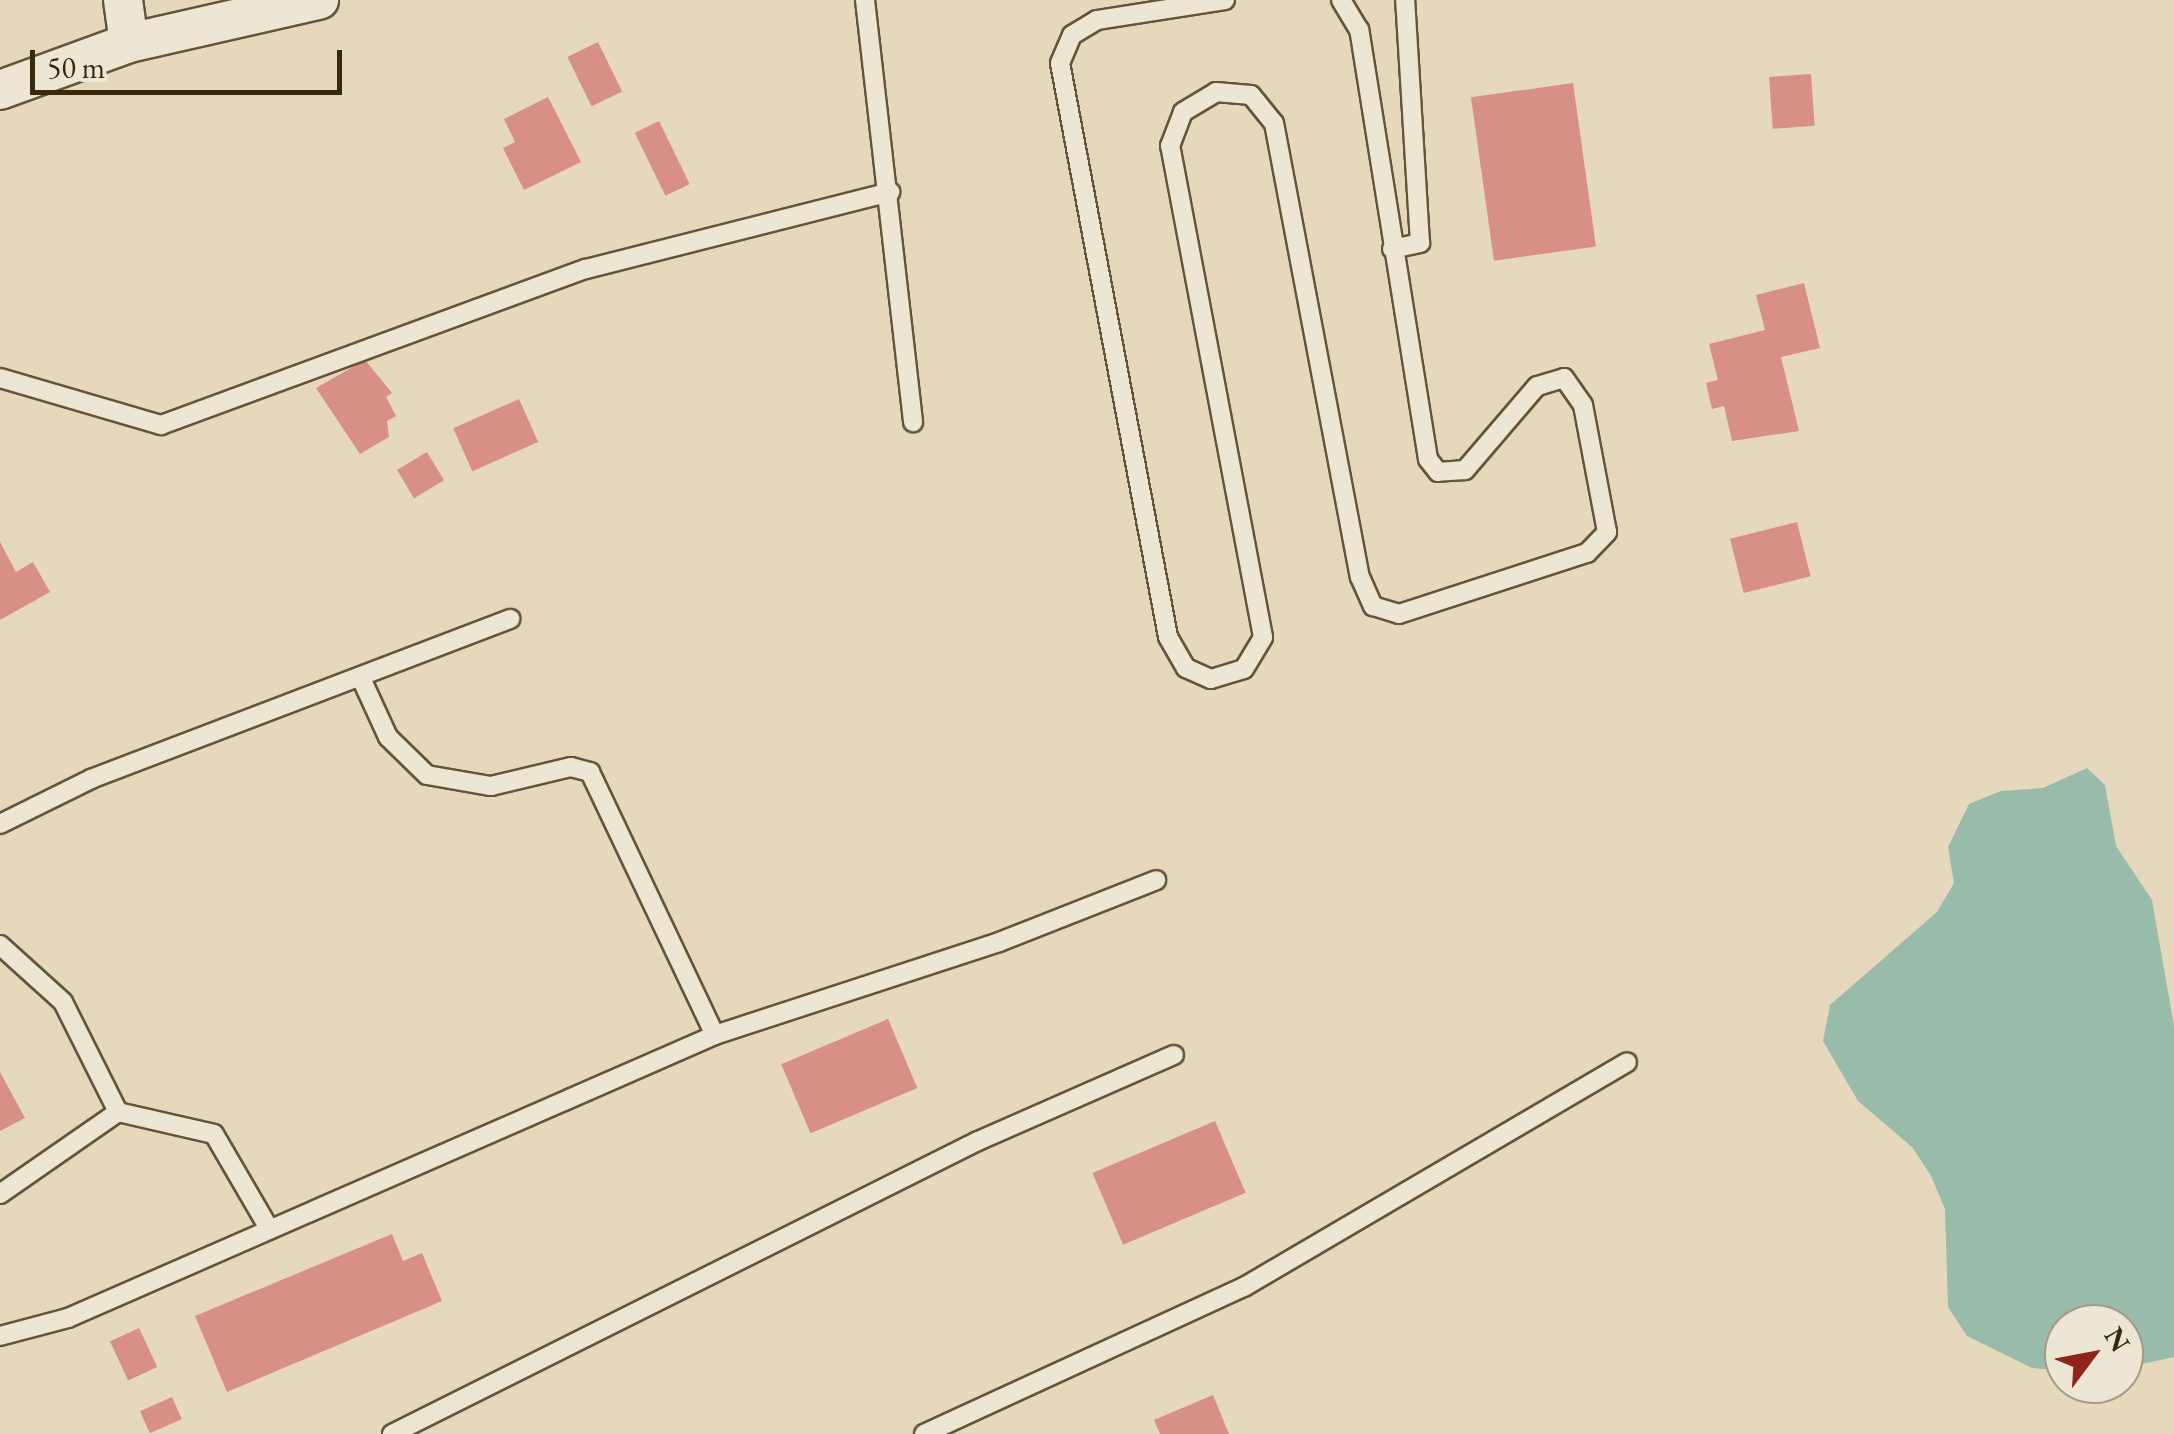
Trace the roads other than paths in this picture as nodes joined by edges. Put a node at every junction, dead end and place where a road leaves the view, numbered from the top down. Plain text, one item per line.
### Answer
1 (123, 0) edge
2 (319, 0) edge
3 (865, 0) edge
4 (1225, 0) edge
5 (1341, 0) edge
6 (1406, 0) edge
7 (128, 43) junction
8 (0, 90) edge
9 (890, 192) junction
10 (1392, 249) junction
11 (0, 378) edge
12 (913, 422) dead end
13 (511, 619) dead end
14 (361, 678) junction
15 (0, 824) edge
16 (1156, 880) dead end
17 (0, 945) edge
18 (715, 1034) junction
19 (1174, 1055) dead end
20 (1627, 1062) dead end
21 (118, 1112) junction
22 (0, 1194) edge
23 (266, 1225) junction
24 (0, 1336) edge
25 (392, 1434) edge
26 (924, 1434) edge

1 - 7 street
2 - 7 street
3 - 9 lane
4 - 10 lane
5 - 10 lane
6 - 10 lane
7 - 8 street
9 - 11 lane
9 - 12 lane
13 - 14 lane
14 - 15 lane
14 - 18 lane
16 - 18 lane
17 - 21 lane
18 - 23 lane
19 - 25 lane
20 - 26 lane
21 - 22 lane
21 - 23 lane
23 - 24 lane

